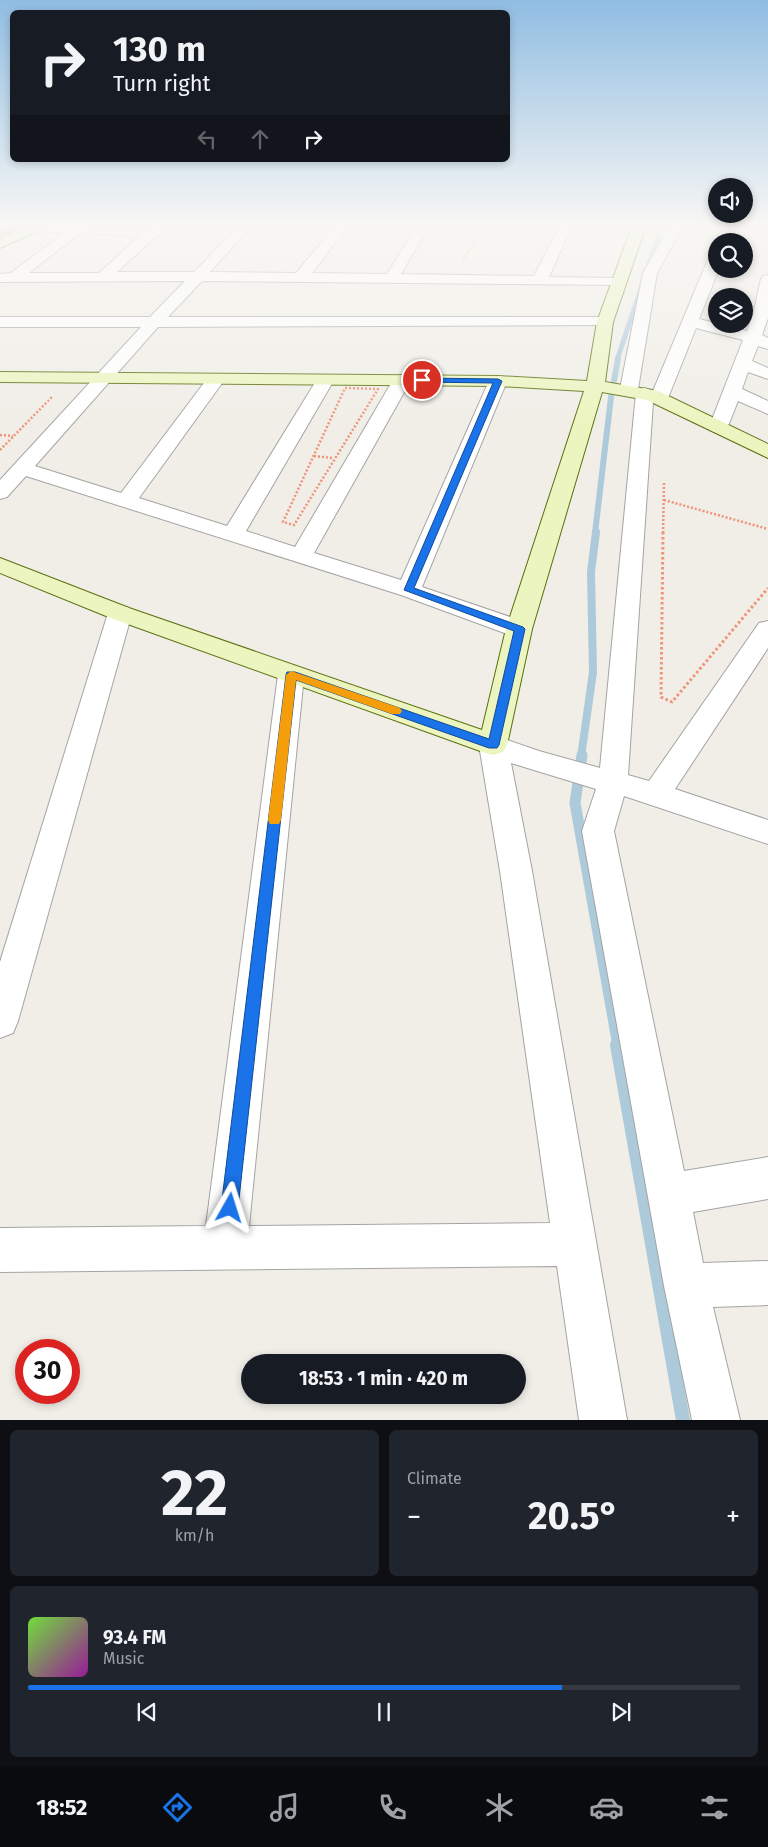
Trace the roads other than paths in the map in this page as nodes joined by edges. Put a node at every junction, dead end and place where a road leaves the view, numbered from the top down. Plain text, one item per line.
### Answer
1 (182, 292) edge
2 (615, 292) edge
3 (646, 292) edge
4 (701, 292) edge
5 (767, 292) edge
6 (765, 316) edge
7 (689, 321) junction
8 (0, 322) edge
9 (154, 322) junction
10 (605, 322) junction
11 (760, 341) edge
12 (743, 363) junction
13 (768, 374) edge
14 (0, 377) edge
15 (103, 378) junction
16 (216, 379) junction
17 (325, 380) junction
18 (402, 380) junction
19 (498, 381) junction
20 (626, 390) junction
21 (732, 391) junction
22 (768, 408) edge
23 (719, 428) junction
24 (768, 452) edge
25 (22, 468) junction
26 (0, 492) edge
27 (126, 501) junction
28 (233, 534) junction
29 (301, 556) junction
30 (0, 565) edge
31 (409, 590) junction
32 (120, 613) junction
33 (519, 629) junction
34 (768, 629) edge
35 (291, 675) junction
36 (493, 745) junction
37 (603, 780) junction
38 (656, 794) junction
39 (763, 822) edge
40 (0, 1021) edge
41 (768, 1178) edge
42 (668, 1195) junction
43 (575, 1244) junction
44 (225, 1248) junction
45 (0, 1250) edge
46 (768, 1283) edge
47 (686, 1286) junction
48 (603, 1420) edge
49 (716, 1420) edge

1 - 9 street
2 - 10 street
3 - 20 street
4 - 7 street
5 - 6 street
6 - 11 street
7 - 11 street
7 - 20 street
8 - 9 street
9 - 10 street
9 - 15 street
10 - 20 street
11 - 12 street
12 - 13 street
12 - 21 street
14 - 15 street
15 - 16 street
15 - 25 street
16 - 17 street
16 - 27 street
17 - 18 street
17 - 28 street
18 - 19 street
18 - 29 street
19 - 20 street
19 - 31 street
20 - 23 street
20 - 33 street
20 - 37 street
21 - 22 street
21 - 23 street
23 - 24 street
25 - 26 street
25 - 27 street
27 - 28 street
28 - 29 street
29 - 31 street
30 - 32 street
31 - 33 street
32 - 35 street
32 - 40 street
33 - 36 street
34 - 38 street
35 - 36 street
35 - 44 street
36 - 37 street
36 - 43 street
37 - 38 street
37 - 42 street
38 - 39 street
41 - 42 street
42 - 47 street
43 - 44 street
43 - 48 street
44 - 45 street
46 - 47 street
47 - 49 street

